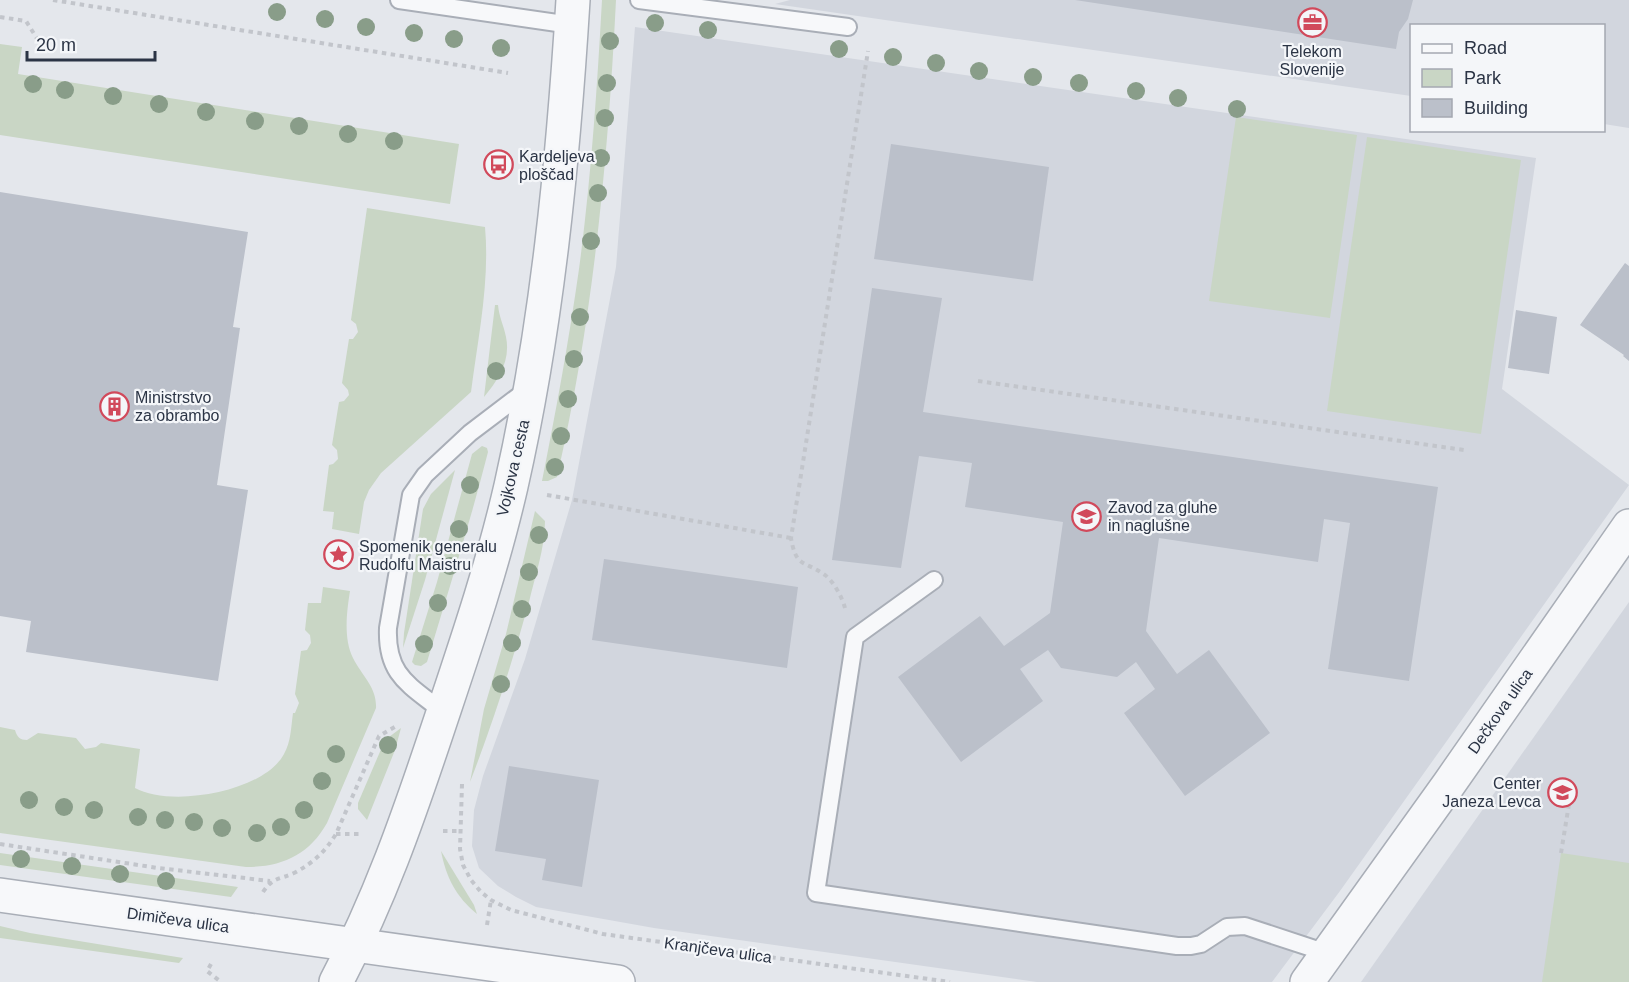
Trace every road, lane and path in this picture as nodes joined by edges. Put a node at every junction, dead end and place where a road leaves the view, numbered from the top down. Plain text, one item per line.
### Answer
1 (53, 0) edge
2 (399, 0) edge
3 (639, 0) edge
4 (572, 13) edge
5 (0, 17) edge
6 (848, 27) dead end
7 (870, 41) dead end
8 (44, 48) dead end
9 (508, 73) dead end
10 (978, 381) dead end
11 (531, 386) junction
12 (1464, 450) dead end
13 (511, 488) junction
14 (1629, 526) edge
15 (791, 538) junction
16 (934, 580) dead end
17 (855, 637) junction
18 (443, 712) junction
19 (379, 736) dead end
20 (1569, 804) dead end
21 (460, 831) dead end
22 (0, 844) edge
23 (1561, 853) dead end
24 (0, 895) edge
25 (355, 945) junction
26 (1327, 953) junction
27 (207, 971) dead end
28 (221, 982) edge
29 (336, 982) edge
30 (618, 982) edge
31 (950, 982) edge
32 (1307, 982) edge

1 - 9 path
2 - 4 lane
3 - 6 lane
4 - 11 street, Vojkova cesta
5 - 8 path
7 - 15 path
10 - 12 path
11 - 13 street, Vojkova cesta
11 - 18 lane
13 - 15 path
13 - 18 street, Vojkova cesta
14 - 26 street, Dečkova ulica
15 - 17 path
16 - 17 lane
17 - 26 lane
18 - 25 street, Vojkova cesta
19 - 22 path
20 - 23 path
21 - 31 path, Kranjčeva ulica
24 - 25 street, Dimičeva ulica
25 - 29 street, Vojkova cesta
25 - 30 street
26 - 32 street, Dečkova ulica
27 - 28 path

